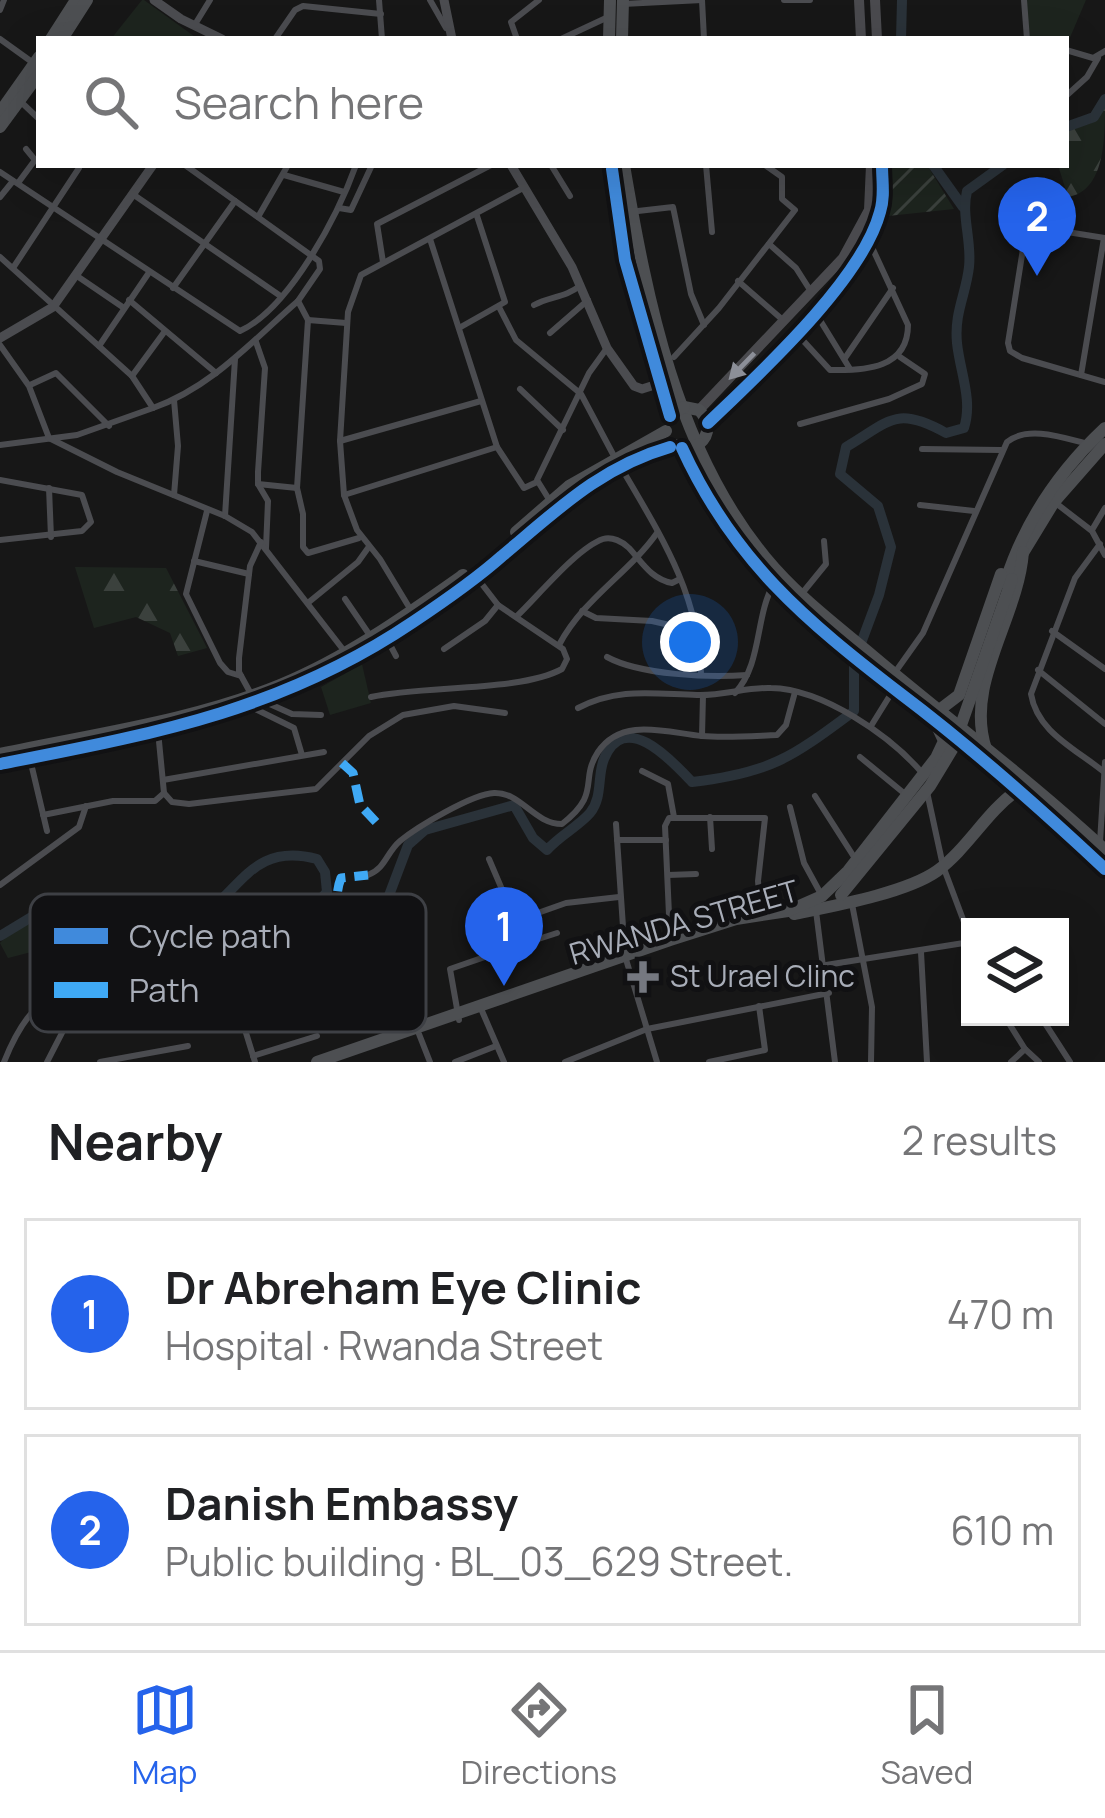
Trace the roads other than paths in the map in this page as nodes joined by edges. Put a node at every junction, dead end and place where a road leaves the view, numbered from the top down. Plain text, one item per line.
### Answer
1 (5, 0) edge
2 (76, 0) edge
3 (87, 0) edge
4 (154, 0) edge
5 (210, 0) edge
6 (379, 0) edge
7 (430, 0) edge
8 (444, 0) edge
9 (539, 0) edge
10 (702, 0) edge
11 (784, 0) edge
12 (810, 0) edge
13 (859, 0) edge
14 (874, 0) edge
15 (1024, 0) edge
16 (618, 2) edge
17 (0, 10) edge
18 (381, 14) junction
19 (609, 18) junction
20 (194, 26) junction
21 (451, 35) edge
22 (62, 36) edge
23 (63, 36) edge
24 (216, 36) edge
25 (277, 36) edge
26 (382, 36) edge
27 (516, 36) edge
28 (567, 36) edge
29 (609, 36) edge
30 (622, 36) edge
31 (704, 36) edge
32 (861, 36) edge
33 (877, 36) edge
34 (1027, 36) edge
35 (0, 39) edge
36 (1069, 51) edge
37 (1105, 51) edge
38 (1098, 58) junction
39 (36, 64) edge
40 (36, 67) edge
41 (36, 69) edge
42 (1069, 93) edge
43 (20, 101) junction
44 (0, 111) edge
45 (36, 116) edge
46 (0, 127) edge
47 (26, 149) dead end
48 (79, 168) dead end
49 (151, 168) edge
50 (189, 168) edge
51 (287, 168) edge
52 (355, 168) edge
53 (371, 168) edge
54 (484, 168) edge
55 (513, 168) edge
56 (553, 168) edge
57 (622, 168) edge
58 (622, 168) edge
59 (623, 168) edge
60 (706, 168) edge
61 (769, 168) edge
62 (871, 168) edge
63 (882, 168) edge
64 (0, 172) edge
65 (284, 176) junction
66 (15, 183) junction
67 (524, 188) junction
68 (345, 192) junction
69 (134, 195) junction
70 (570, 196) dead end
71 (0, 197) edge
72 (235, 201) junction
73 (53, 207) junction
74 (338, 207) junction
75 (638, 211) junction
76 (477, 216) junction
77 (258, 217) junction
78 (712, 232) dead end
79 (1104, 238) edge
80 (430, 239) junction
81 (869, 241) junction
82 (102, 242) junction
83 (203, 244) junction
84 (769, 244) junction
85 (311, 253) junction
86 (0, 257) edge
87 (383, 262) junction
88 (13, 268) junction
89 (148, 273) junction
90 (76, 276) junction
91 (738, 281) junction
92 (580, 285) junction
93 (893, 288) junction
94 (172, 289) junction
95 (812, 294) junction
96 (280, 296) junction
97 (588, 300) junction
98 (298, 302) junction
99 (127, 304) junction
100 (502, 304) junction
101 (534, 305) dead end
102 (52, 308) junction
103 (815, 312) junction
104 (308, 320) junction
105 (784, 321) junction
106 (347, 323) junction
107 (704, 325) junction
108 (459, 328) junction
109 (166, 330) junction
110 (796, 332) junction
111 (550, 333) dead end
112 (0, 342) edge
113 (256, 342) junction
114 (99, 346) junction
115 (607, 348) junction
116 (674, 357) junction
117 (900, 357) junction
118 (845, 358) junction
119 (235, 359) junction
120 (850, 370) junction
121 (216, 373) junction
122 (1081, 374) junction
123 (132, 376) junction
124 (1105, 382) edge
125 (661, 383) junction
126 (29, 386) junction
127 (520, 388) dead end
128 (581, 394) junction
129 (174, 400) junction
130 (482, 400) junction
131 (153, 408) junction
132 (680, 410) junction
133 (708, 423) junction
134 (800, 424) dead end
135 (109, 426) junction
136 (1105, 428) edge
137 (563, 430) junction
138 (49, 438) junction
139 (340, 441) junction
140 (0, 445) edge
141 (679, 445) junction
142 (1098, 446) edge
143 (497, 448) junction
144 (922, 449) dead end
145 (1001, 450) junction
146 (617, 462) junction
147 (0, 480) edge
148 (537, 482) junction
149 (259, 484) junction
150 (50, 488) junction
151 (297, 488) junction
152 (174, 495) junction
153 (344, 495) junction
154 (550, 501) junction
155 (1054, 502) junction
156 (920, 506) dead end
157 (1105, 508) edge
158 (207, 511) junction
159 (974, 511) junction
160 (225, 516) junction
161 (1092, 531) junction
162 (658, 533) junction
163 (51, 537) junction
164 (361, 538) junction
165 (0, 540) edge
166 (824, 541) dead end
167 (1100, 544) junction
168 (264, 545) junction
169 (368, 548) junction
170 (1105, 555) edge
171 (634, 556) junction
172 (194, 561) junction
173 (1012, 567) junction
174 (249, 574) junction
175 (476, 576) junction
176 (680, 578) junction
177 (772, 585) junction
178 (804, 591) junction
179 (345, 598) dead end
180 (309, 602) junction
181 (498, 605) junction
182 (582, 611) junction
183 (414, 616) junction
184 (517, 616) junction
185 (831, 629) junction
186 (1052, 631) junction
187 (700, 632) junction
188 (370, 638) junction
189 (387, 639) junction
190 (559, 645) junction
191 (444, 649) dead end
192 (345, 652) junction
193 (861, 654) junction
194 (396, 656) dead end
195 (607, 658) dead end
196 (1105, 669) edge
197 (1038, 670) junction
198 (701, 674) junction
199 (894, 674) junction
200 (747, 675) junction
201 (241, 676) junction
202 (895, 689) junction
203 (795, 692) junction
204 (735, 693) junction
205 (703, 695) junction
206 (371, 698) dead end
207 (255, 701) junction
208 (578, 708) dead end
209 (505, 713) dead end
210 (321, 715) dead end
211 (937, 717) junction
212 (1105, 724) edge
213 (867, 725) junction
214 (157, 727) junction
215 (702, 736) junction
216 (986, 750) junction
217 (324, 752) dead end
218 (0, 754) edge
219 (302, 755) junction
220 (860, 757) dead end
221 (29, 758) junction
222 (1105, 761) edge
223 (0, 764) edge
224 (642, 772) dead end
225 (1104, 772) edge
226 (924, 775) junction
227 (163, 780) junction
228 (1016, 791) junction
229 (164, 793) junction
230 (906, 794) junction
231 (815, 796) dead end
232 (86, 806) junction
233 (790, 807) dead end
234 (43, 815) junction
235 (1056, 815) junction
236 (930, 816) junction
237 (670, 818) junction
238 (710, 818) junction
239 (616, 824) dead end
240 (46, 831) dead end
241 (617, 840) junction
242 (666, 840) junction
243 (1102, 847) edge
244 (712, 849) dead end
245 (489, 859) dead end
246 (856, 860) junction
247 (943, 866) junction
248 (1105, 869) edge
249 (696, 874) dead end
250 (368, 875) dead end
251 (668, 875) junction
252 (0, 885) edge
253 (619, 897) junction
254 (832, 901) junction
255 (792, 910) junction
256 (761, 914) junction
257 (962, 918) edge
258 (517, 920) junction
259 (557, 933) dead end
260 (670, 940) junction
261 (961, 942) edge
262 (525, 944) junction
263 (920, 952) junction
264 (626, 959) junction
265 (865, 959) junction
266 (825, 965) junction
267 (829, 993) junction
268 (759, 1006) junction
269 (482, 1011) junction
270 (30, 1015) edge
271 (458, 1017) junction
272 (1011, 1026) edge
273 (1047, 1026) edge
274 (426, 1027) edge
275 (646, 1029) junction
276 (426, 1031) edge
277 (62, 1032) edge
278 (411, 1032) edge
279 (424, 1032) edge
280 (419, 1034) junction
281 (317, 1036) dead end
282 (188, 1046) dead end
283 (496, 1046) junction
284 (1025, 1049) junction
285 (137, 1059) edge
286 (254, 1059) edge
287 (4, 1062) edge
288 (47, 1062) edge
289 (100, 1062) edge
290 (317, 1062) edge
291 (338, 1062) edge
292 (430, 1062) edge
293 (455, 1062) edge
294 (504, 1062) edge
295 (565, 1062) edge
296 (657, 1062) edge
297 (709, 1062) edge
298 (835, 1062) edge
299 (871, 1062) edge
300 (927, 1062) edge
301 (1010, 1062) edge
302 (1039, 1062) edge
303 (1070, 1062) edge

1 - 17 street
2 - 22 main road
3 - 23 main road
4 - 20 street
5 - 20 street
6 - 18 street
7 - 21 street
8 - 21 street
9 - 27 street
10 - 16 street
10 - 31 street
11 - 12 street
13 - 32 main road
14 - 33 main road
15 - 34 street
16 - 19 main road
16 - 30 main road
18 - 25 street
18 - 26 street
19 - 28 street
19 - 29 main road
20 - 24 street
35 - 39 street
36 - 38 street
37 - 38 street
38 - 42 street
40 - 44 main road
41 - 43 main road
43 - 45 street
43 - 46 main road
47 - 66 street
48 - 73 street
49 - 69 street
50 - 72 street
51 - 65 street
52 - 68 street
53 - 74 street
54 - 87 street
55 - 67 street
56 - 70 street
57 - 125 main road
58 - 185 main road
59 - 75 main road
60 - 78 street
61 - 84 street
62 - 95 main road
63 - 81 main road
64 - 66 street
65 - 68 street
65 - 77 street
66 - 71 street
66 - 73 street
67 - 76 street
67 - 92 street
68 - 74 street
69 - 82 street
69 - 83 street
72 - 77 street
72 - 83 street
73 - 82 street
73 - 88 street
74 - 85 street
75 - 107 street
75 - 116 main road
76 - 80 street
76 - 100 street
77 - 85 street
79 - 122 street
79 - 122 street
80 - 87 street
80 - 108 street
81 - 93 street
81 - 103 main road
82 - 89 street
82 - 90 street
83 - 94 street
83 - 96 street
84 - 91 street
84 - 95 street
85 - 96 street
85 - 98 street
86 - 88 street
87 - 106 street
88 - 102 street
89 - 94 street
89 - 99 street
90 - 99 street
90 - 102 street
91 - 105 street
91 - 107 street
92 - 97 street
92 - 101 street
93 - 117 street
93 - 118 street
94 - 96 street
95 - 105 main road
97 - 111 street
97 - 115 street
98 - 104 street
98 - 113 street
99 - 109 street
99 - 114 street
100 - 108 street
100 - 128 street
102 - 112 street
102 - 114 street
103 - 110 main road
103 - 118 street
104 - 106 street
104 - 151 street
105 -> 132 main road
106 - 139 street
107 - 116 street
108 - 130 street
109 - 121 street
109 - 123 street
110 - 120 street
110 - 133 main road
112 - 126 street
113 - 119 street
113 - 149 street
114 - 123 street
115 - 125 street
115 - 128 street
116 - 132 main road
117 - 120 street
117 - 134 street
118 - 120 street
119 - 121 street
119 - 160 street
121 - 129 street
122 - 124 street
123 - 131 street
125 - 132 main road
126 - 135 street
126 - 138 street
127 - 137 street
128 - 137 street
128 - 146 street
129 - 131 street
129 - 152 street
130 - 139 street
130 - 143 street
131 - 135 street
132 - 133 main road
132 - 141 main road
133 - 141 main road
135 - 138 street
136 - 142 main road
137 - 148 street
138 - 140 street
138 - 152 street
139 - 153 street
141 - 146 main road
141 - 177 main road
141 - 178 main road
142 - 145 street
142 - 155 main road
142 - 173 main road
143 - 148 street
143 - 153 street
144 - 145 street
145 - 159 street
146 - 154 main road
146 - 162 street
146 - 175 main road
147 - 150 street
148 - 154 street
149 - 151 street
149 - 168 street
150 - 163 street
150 - 163 street
151 - 164 street
152 - 158 street
153 - 164 street
154 - 183 main road
155 - 161 street
155 - 173 main road
156 - 159 street
157 - 161 street
158 - 160 street
158 - 172 street
159 - 199 street
160 - 168 street
161 - 167 street
162 - 171 street
162 - 176 street
163 - 165 street
164 - 169 street
166 - 178 street
167 - 170 street
167 - 186 street
168 - 174 street
168 - 180 street
169 - 180 street
169 - 183 street
171 - 176 street
171 - 182 street
171 - 184 street
172 - 174 street
172 - 201 street
173 - 211 main road
173 - 216 main road
173 - 254 main road, bridge
173 - 255 main road, bridge
174 - 201 street
175 - 181 street
175 - 183 main road
176 - 187 street
177 - 185 main road
177 - 200 street
178 - 185 main road
179 - 188 street
180 - 192 street
181 - 184 street
181 - 191 street
182 - 187 street
182 - 190 street
183 - 188 main road
183 - 189 main road
184 - 190 street
185 - 193 main road
186 - 196 street
186 - 197 street
187 - 198 street
188 - 192 main road
189 - 194 street
189 - 207 main road
190 - 206 street
192 - 207 main road
193 - 199 main road
193 - 202 main road
195 - 198 street
197 - 212 street
197 - 225 street
198 - 200 street
199 - 211 main road
200 - 204 street
201 - 207 street
202 - 211 main road
202 - 213 street
203 - 204 street
203 - 213 street
203 - 215 street
204 - 205 street
205 - 208 street
205 - 215 street
207 - 210 street
207 - 214 main road
207 - 219 street
209 - 229 street
211 - 216 main road
211 - 226 main road
211 - 228 main road
213 - 226 street
214 - 218 main road
214 - 221 main road
214 - 227 street
215 - 250 street
216 - 235 main road
217 - 219 street
219 - 227 street
220 - 230 street
221 - 223 main road
221 - 234 street
222 - 225 street
224 - 237 street
225 - 243 street
226 - 230 main road
226 - 236 street
227 - 229 street
228 - 235 main road
228 - 247 main road, RWANDA STREET
229 - 232 street
230 - 236 street
230 - 246 main road
231 - 246 street
232 - 234 street
232 - 252 street
233 - 254 street
234 - 240 street
235 - 243 main road
235 - 248 main road
236 - 247 street
237 - 238 street
237 - 242 street
238 - 244 street
238 - 256 street
239 - 241 street
241 - 242 street
241 - 253 street
242 - 251 street
245 - 258 street
246 - 254 main road
247 - 254 main road, RWANDA STREET
247 - 257 street
249 - 251 street
251 - 260 street
253 - 258 street
253 - 264 street
254 - 255 main road, RWANDA STREET
254 - 264 main road, RWANDA STREET
254 - 265 street
254 - 266 street
255 - 256 main road, RWANDA STREET
256 - 260 main road, RWANDA STREET
258 - 262 street
259 - 262 street
260 - 264 main road, RWANDA STREET
261 - 263 street
262 - 271 street
263 - 265 street
263 - 300 street
264 - 269 main road, RWANDA STREET
264 - 271 main road, RWANDA STREET
264 - 275 street
265 - 266 street
265 - 299 street
266 - 267 street
267 - 268 street
267 - 298 street
268 - 275 street
268 - 297 street
269 - 271 main road, RWANDA STREET
269 - 283 street
270 - 287 street
271 - 274 main road, RWANDA STREET
271 - 276 main road, RWANDA STREET
272 - 284 street
273 - 303 street
275 - 295 street
275 - 296 street
277 - 288 street
278 - 290 main road, RWANDA STREET
279 - 280 main road, RWANDA STREET
280 - 291 main road, RWANDA STREET
280 - 292 street
281 - 286 street
282 - 285 street
283 - 293 street
283 - 294 street
284 - 301 street
284 - 302 street
285 - 289 street

